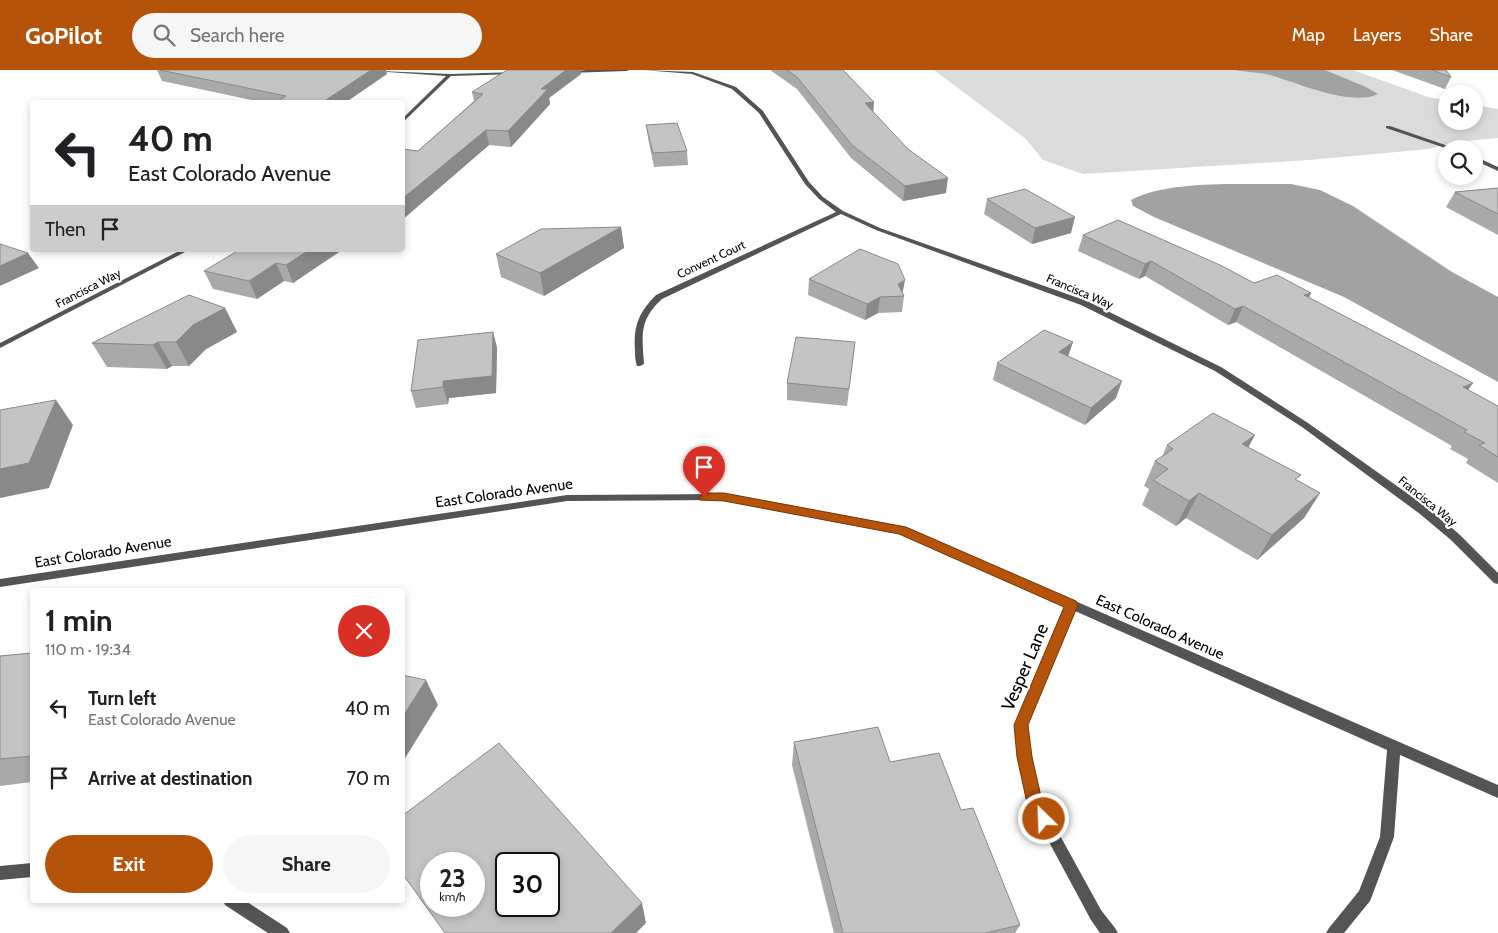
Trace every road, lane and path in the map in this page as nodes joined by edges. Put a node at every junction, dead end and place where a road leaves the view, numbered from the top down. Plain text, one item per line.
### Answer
1 (360, 70) edge
2 (627, 70) edge
3 (645, 70) edge
4 (559, 72) edge
5 (519, 73) edge
6 (450, 75) junction
7 (405, 119) edge
8 (1388, 127) dead end
9 (1438, 144) edge
10 (1483, 162) edge
11 (1498, 170) edge
12 (841, 212) junction
13 (182, 252) edge
14 (0, 346) edge
15 (640, 364) dead end
16 (1498, 580) edge
17 (0, 583) edge
18 (1072, 605) junction
19 (1394, 746) junction
20 (1498, 792) edge
21 (30, 870) edge
22 (0, 873) edge
23 (235, 903) edge
24 (282, 933) edge
25 (1110, 933) edge
26 (1334, 933) edge

1 - 6 street
2 - 4 street
3 - 12 street, Francisca Way
5 - 6 street
6 - 7 street
8 - 9 street
10 - 11 street
12 - 15 street, Convent Court
12 - 16 street, Francisca Way
13 - 14 street, Francisca Way
17 - 18 street, East Colorado Avenue
18 - 19 street, East Colorado Avenue
18 - 25 street, Vesper Lane
19 - 20 street, East Colorado Avenue
19 - 26 street
21 - 22 street
23 - 24 street

